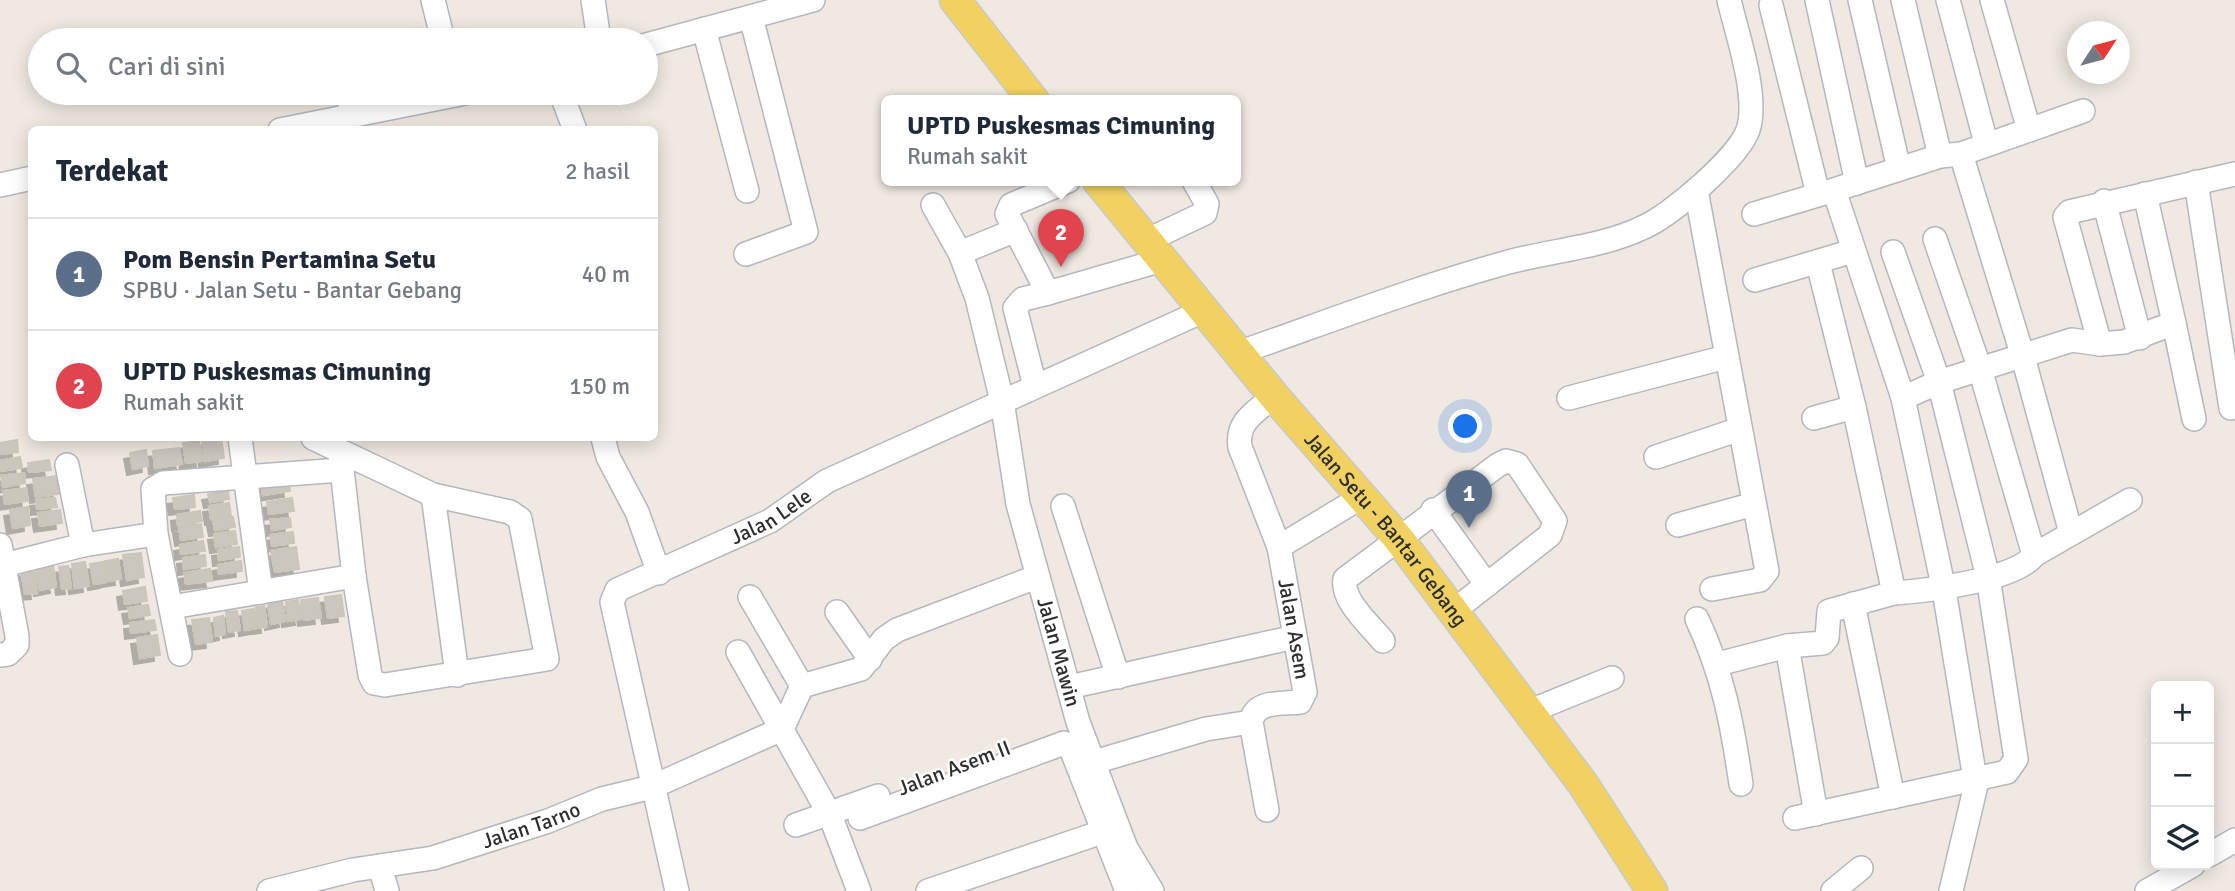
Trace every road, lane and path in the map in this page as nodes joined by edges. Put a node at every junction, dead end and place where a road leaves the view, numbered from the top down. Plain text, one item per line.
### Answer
1 (433, 0) edge
2 (593, 0) edge
3 (813, 0) edge
4 (955, 0) edge
5 (1729, 0) edge
6 (1817, 0) edge
7 (1860, 0) edge
8 (1903, 0) edge
9 (1948, 0) edge
10 (1992, 0) edge
11 (1771, 5) dead end
12 (751, 17) junction
13 (440, 28) edge
14 (597, 28) edge
15 (704, 29) junction
16 (658, 42) edge
17 (1029, 95) edge
18 (350, 105) edge
19 (403, 105) edge
20 (566, 105) edge
21 (2083, 111) dead end
22 (353, 115) junction
23 (299, 126) edge
24 (573, 126) edge
25 (2029, 130) junction
26 (1986, 143) junction
27 (1950, 155) junction
28 (1899, 169) junction
29 (2235, 174) edge
30 (28, 179) edge
31 (2196, 182) junction
32 (1857, 183) junction
33 (0, 185) edge
34 (1056, 186) edge
35 (1102, 186) edge
36 (1197, 186) edge
37 (1696, 190) junction
38 (747, 191) dead end
39 (1826, 192) junction
40 (2145, 194) junction
41 (2104, 201) junction
42 (933, 205) dead end
43 (1754, 214) dead end
44 (1016, 230) junction
45 (1935, 239) dead end
46 (1154, 250) junction
47 (1853, 251) junction
48 (1893, 252) dead end
49 (960, 253) junction
50 (746, 254) dead end
51 (1818, 263) junction
52 (1755, 280) dead end
53 (1048, 293) junction
54 (1203, 311) junction
55 (2174, 323) junction
56 (2140, 338) junction
57 (2100, 344) junction
58 (1238, 352) junction
59 (1726, 357) junction
60 (2023, 357) junction
61 (1980, 369) junction
62 (1939, 382) junction
63 (1035, 386) junction
64 (1274, 396) junction
65 (1569, 398) dead end
66 (1903, 398) junction
67 (1002, 401) junction
68 (1854, 407) junction
69 (2231, 408) dead end
70 (1814, 418) dead end
71 (2194, 419) dead end
72 (1740, 429) junction
73 (240, 441) edge
74 (317, 441) edge
75 (604, 441) edge
76 (1656, 457) dead end
77 (341, 461) junction
78 (66, 465) dead end
79 (246, 475) junction
80 (433, 495) junction
81 (1363, 496) junction
82 (2130, 500) dead end
83 (1754, 503) junction
84 (1063, 506) dead end
85 (1433, 510) junction
86 (1678, 525) dead end
87 (2071, 533) junction
88 (156, 534) junction
89 (1398, 538) junction
90 (83, 545) junction
91 (1279, 547) junction
92 (2034, 555) junction
93 (1, 558) edge
94 (659, 573) junction
95 (354, 576) junction
96 (1988, 576) junction
97 (1037, 577) junction
98 (1486, 585) junction
99 (1712, 589) dead end
100 (1944, 590) junction
101 (261, 592) junction
102 (1894, 593) junction
103 (750, 597) dead end
104 (1853, 604) junction
105 (172, 607) junction
106 (836, 612) dead end
107 (1451, 613) junction
108 (1697, 619) dead end
109 (1294, 637) junction
110 (1382, 641) dead end
111 (1787, 646) junction
112 (738, 652) dead end
113 (180, 654) dead end
114 (0, 655) edge
115 (870, 659) junction
116 (1718, 664) junction
117 (457, 675) junction
118 (1118, 677) junction
119 (1612, 678) dead end
120 (802, 686) junction
121 (1069, 687) junction
122 (1528, 712) junction
123 (1078, 722) junction
124 (1251, 722) junction
125 (782, 729) junction
126 (1091, 763) junction
127 (1975, 779) junction
128 (1741, 784) dead end
129 (652, 787) junction
130 (1893, 797) junction
131 (1267, 810) dead end
132 (830, 815) junction
133 (860, 818) dead end
134 (796, 825) dead end
135 (1102, 832) junction
136 (2235, 840) edge
137 (2214, 852) edge
138 (380, 866) junction
139 (1861, 868) dead end
140 (2184, 870) edge
141 (269, 891) edge
142 (387, 891) edge
143 (677, 891) edge
144 (859, 891) edge
145 (928, 891) edge
146 (1127, 891) edge
147 (1152, 891) edge
148 (1652, 891) edge
149 (1833, 891) edge
150 (1951, 891) edge
151 (2147, 891) edge

1 - 13 street
2 - 14 street
3 - 12 street
4 - 17 main road
5 - 37 street
6 - 32 street
7 - 28 street
8 - 27 street
9 - 26 street
10 - 25 street
11 - 39 street
12 - 15 street
12 - 50 street
15 - 16 street
15 - 38 street
18 - 22 street
19 - 22 street
20 - 24 street
21 - 25 street
22 - 23 street
25 - 26 street
26 - 27 street
27 - 28 street
27 - 60 street
28 - 32 street
29 - 31 street
30 - 33 street
31 - 40 street
31 - 69 street
32 - 39 street
34 - 44 street
35 - 46 main road, Jalan Setu - Bantar Gebang
36 - 46 street
37 - 58 street
37 - 59 street
39 - 43 street
39 - 47 street
40 - 41 street
40 - 55 street
41 - 56 street
41 - 57 street
42 - 49 street, Jalan Mawin
44 - 49 street
44 - 53 street
45 - 61 street
46 - 53 street
46 - 54 main road, Jalan Setu - Bantar Gebang
47 - 51 street
47 - 66 street
48 - 62 street
49 - 67 street, Jalan Mawin
51 - 52 street
51 - 68 street
53 - 63 street
54 - 58 main road, Jalan Setu - Bantar Gebang
54 - 63 street, Jalan Lele
55 - 56 street
55 - 71 street
56 - 57 street
57 - 60 street
58 - 64 main road, Jalan Setu - Bantar Gebang
59 - 65 street
59 - 72 street
60 - 61 street
60 - 87 street
61 - 62 street
61 - 92 street
62 - 66 street
62 - 96 street
63 - 67 street, Jalan Lele
64 - 81 main road, Jalan Setu - Bantar Gebang
64 - 91 street, Jalan Asem
66 - 100 street
67 - 94 street, Jalan Lele
67 - 97 street, Jalan Mawin
68 - 70 street
68 - 102 street
72 - 76 street
72 - 83 street
73 - 79 street
74 - 77 street
75 - 94 street
77 - 79 street
77 - 80 street
77 - 95 street
78 - 90 street
79 - 88 street
79 - 101 street
80 - 117 street
80 - 117 street
81 - 89 main road, Jalan Setu - Bantar Gebang
81 - 91 street
82 - 87 street
83 - 86 street
83 - 99 street
84 - 118 street
85 - 89 street
85 - 98 street
85 - 98 street
87 - 92 street
88 - 90 street
88 - 105 street
89 - 107 main road, Jalan Setu - Bantar Gebang
89 - 110 street
90 - 93 street
91 - 109 street, Jalan Asem
92 - 96 street
93 - 114 street
94 - 129 street, Jalan Lele
95 - 101 street
95 - 117 street
96 - 100 street
96 - 127 street
97 - 115 street
97 - 121 street, Jalan Mawin
98 - 107 street
100 - 102 street
100 - 127 street
101 - 105 street
102 - 104 street
103 - 120 street
104 - 111 street
104 - 130 street
105 - 113 street
106 - 115 street
107 - 122 main road, Jalan Setu - Bantar Gebang
108 - 116 street
109 - 118 street
109 - 124 street, Jalan Asem
111 - 116 street
111 - 130 street
112 - 125 street
115 - 120 street
116 - 128 street
118 - 121 street
119 - 122 street
120 - 125 street
121 - 123 street, Jalan Mawin
122 - 148 main road, Jalan Setu - Bantar Gebang
123 - 126 street, Jalan Mawin
123 - 132 street, Jalan Asem II
124 - 126 street
124 - 131 street
125 - 129 street, Jalan Tarno
125 - 132 street
126 - 147 street, Jalan Mawin
127 - 130 street
127 - 150 street
129 - 138 street, Jalan Tarno
129 - 143 street, Jalan Lele
132 - 134 street, Jalan Asem II
132 - 144 street
133 - 135 street
135 - 145 street
135 - 146 street
136 - 137 street
138 - 141 street, Jalan Tarno
138 - 142 street
139 - 149 street
140 - 151 street

